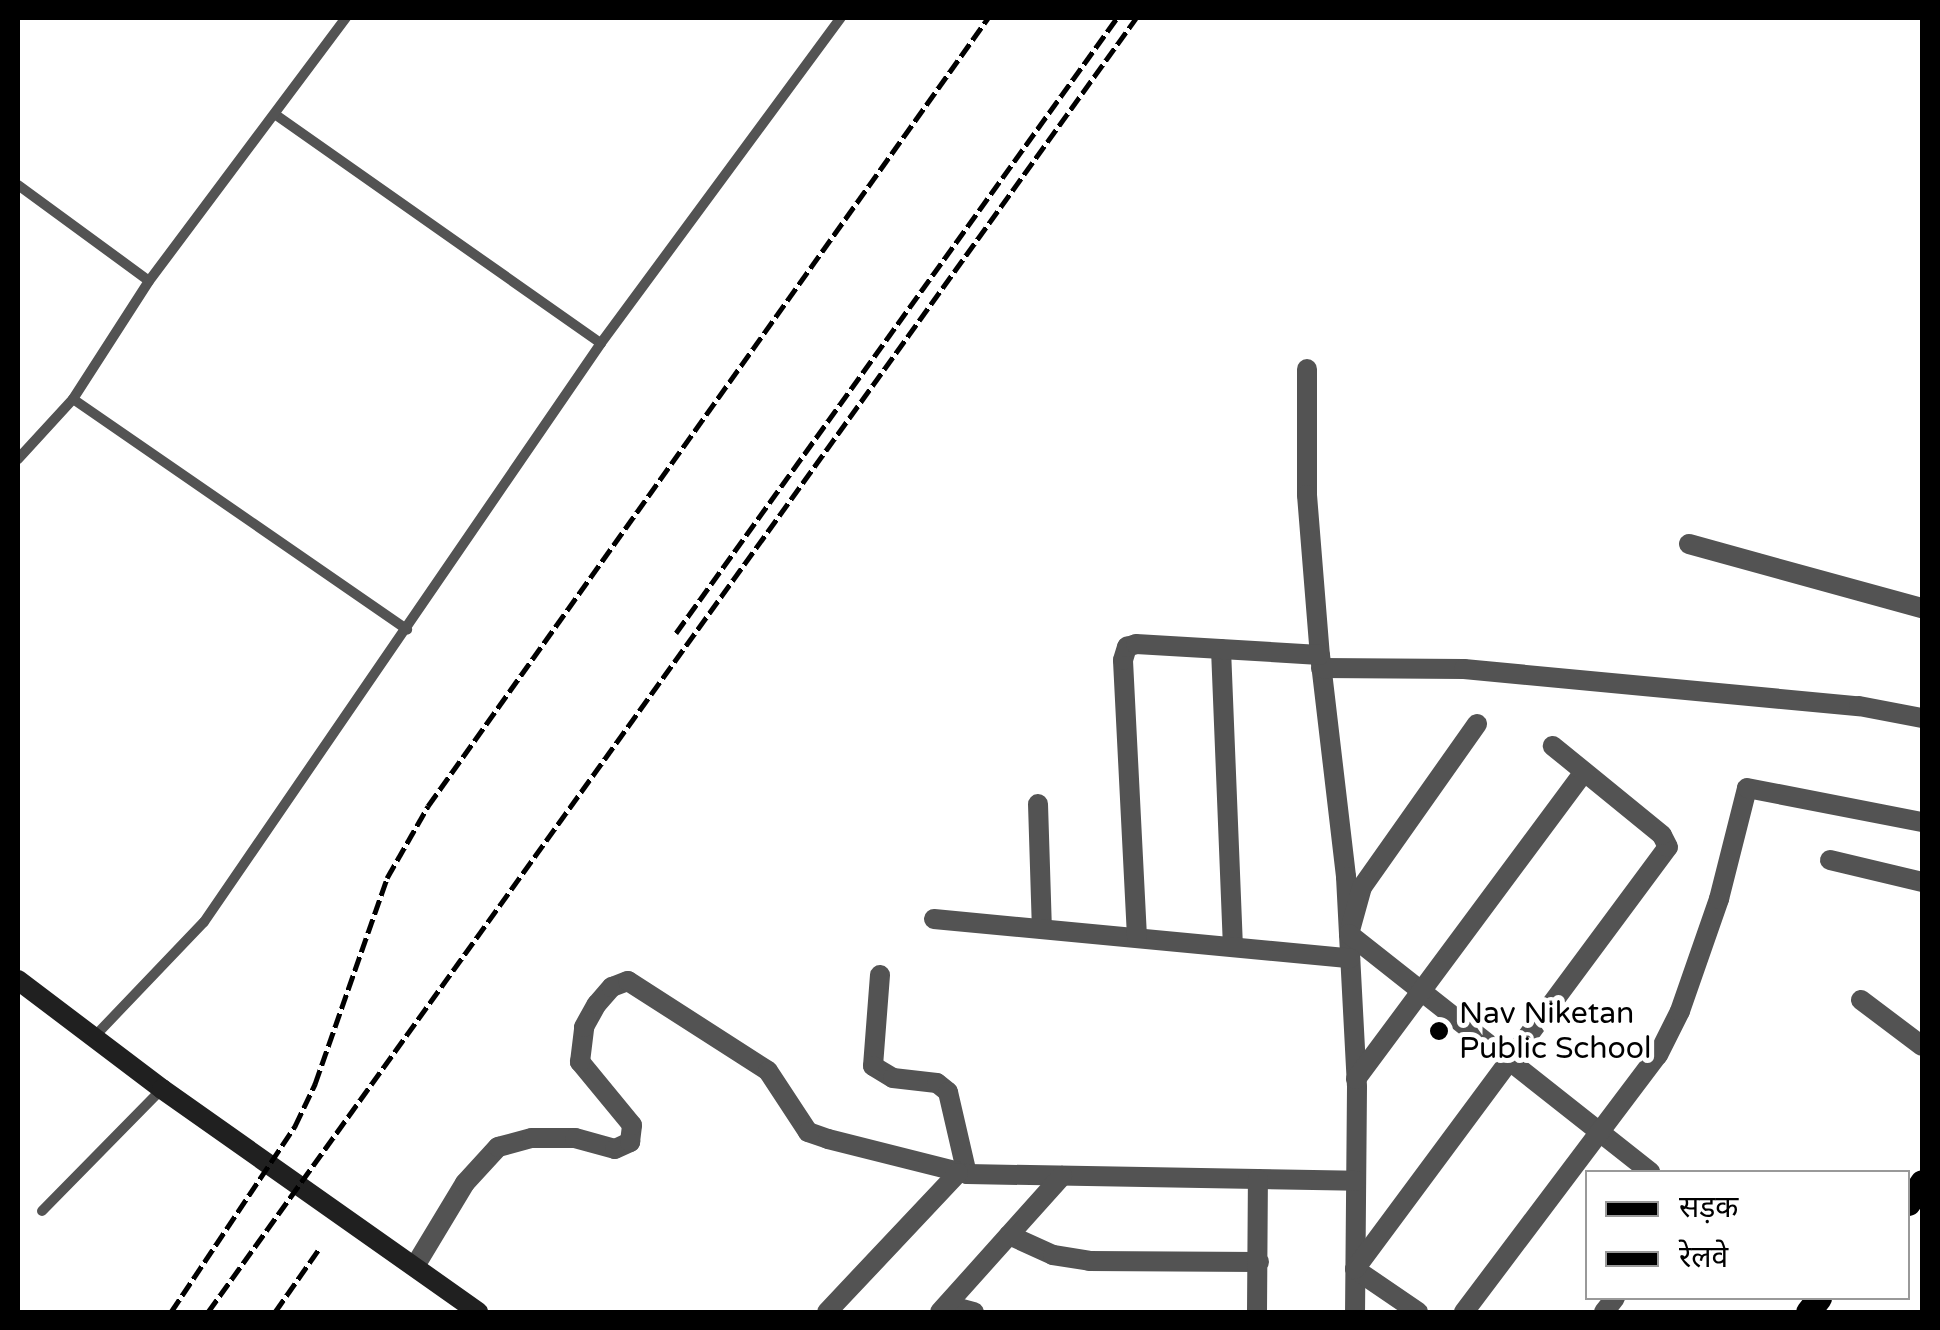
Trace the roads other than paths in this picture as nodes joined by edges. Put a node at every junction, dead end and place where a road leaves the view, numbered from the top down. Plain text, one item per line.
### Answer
1 (346, 18) edge
2 (841, 18) edge
3 (276, 115) junction
4 (18, 185) edge
5 (150, 281) junction
6 (600, 343) junction
7 (1306, 369) dead end
8 (73, 399) junction
9 (18, 459) edge
10 (1689, 544) dead end
11 (1922, 608) edge
12 (407, 629) junction
13 (1221, 649) junction
14 (1320, 662) junction
15 (1922, 718) edge
16 (1477, 724) dead end
17 (1552, 746) dead end
18 (1584, 772) junction
19 (1038, 804) dead end
20 (1922, 822) edge
21 (1830, 860) dead end
22 (1922, 882) edge
23 (934, 920) dead end
24 (1042, 929) junction
25 (1349, 934) junction
26 (1136, 937) junction
27 (1233, 946) junction
28 (1350, 958) junction
29 (880, 976) dead end
30 (18, 980) edge
31 (1422, 992) junction
32 (1860, 1000) dead end
33 (94, 1038) junction
34 (1922, 1046) edge
35 (1508, 1064) junction
36 (1356, 1080) junction
37 (162, 1089) junction
38 (1600, 1133) junction
39 (1647, 1170) edge
40 (963, 1174) junction
41 (1062, 1176) junction
42 (1258, 1179) junction
43 (1356, 1181) junction
44 (42, 1211) dead end
45 (1009, 1235) junction
46 (1258, 1262) junction
47 (415, 1266) junction
48 (1356, 1270) junction
49 (943, 1308) edge
50 (478, 1312) edge
51 (827, 1312) edge
52 (974, 1312) edge
53 (1257, 1312) edge
54 (1355, 1312) edge
55 (1418, 1312) edge
56 (1464, 1312) edge

1 - 3 lane
2 - 6 lane
3 - 5 lane
3 - 6 lane
4 - 5 lane
5 - 8 lane
6 - 12 lane
7 - 14 street
8 - 9 lane
8 - 12 lane
10 - 11 street
12 - 33 lane
13 - 14 street
13 - 26 street
13 - 27 street
14 - 15 street
14 - 25 street
16 - 25 street
17 - 18 street
18 - 31 street
18 - 35 street
19 - 24 street
20 - 38 street
21 - 22 street
23 - 24 street
24 - 26 street
25 - 28 street
25 - 31 street
26 - 27 street
27 - 28 street
28 - 36 street
29 - 40 street
30 - 33 main road
31 - 35 street
31 - 36 street
32 - 34 street
33 - 37 main road
35 - 38 street
35 - 48 street
36 - 43 street
37 - 44 lane
37 - 47 main road
38 - 39 street
38 - 56 street
40 - 41 street
40 - 47 street
40 - 51 street
41 - 42 street
41 - 45 street
42 - 43 street
42 - 46 street
43 - 48 street
45 - 46 street
45 - 49 street
46 - 53 street
47 - 50 main road
48 - 54 street
48 - 55 street
49 - 52 street

